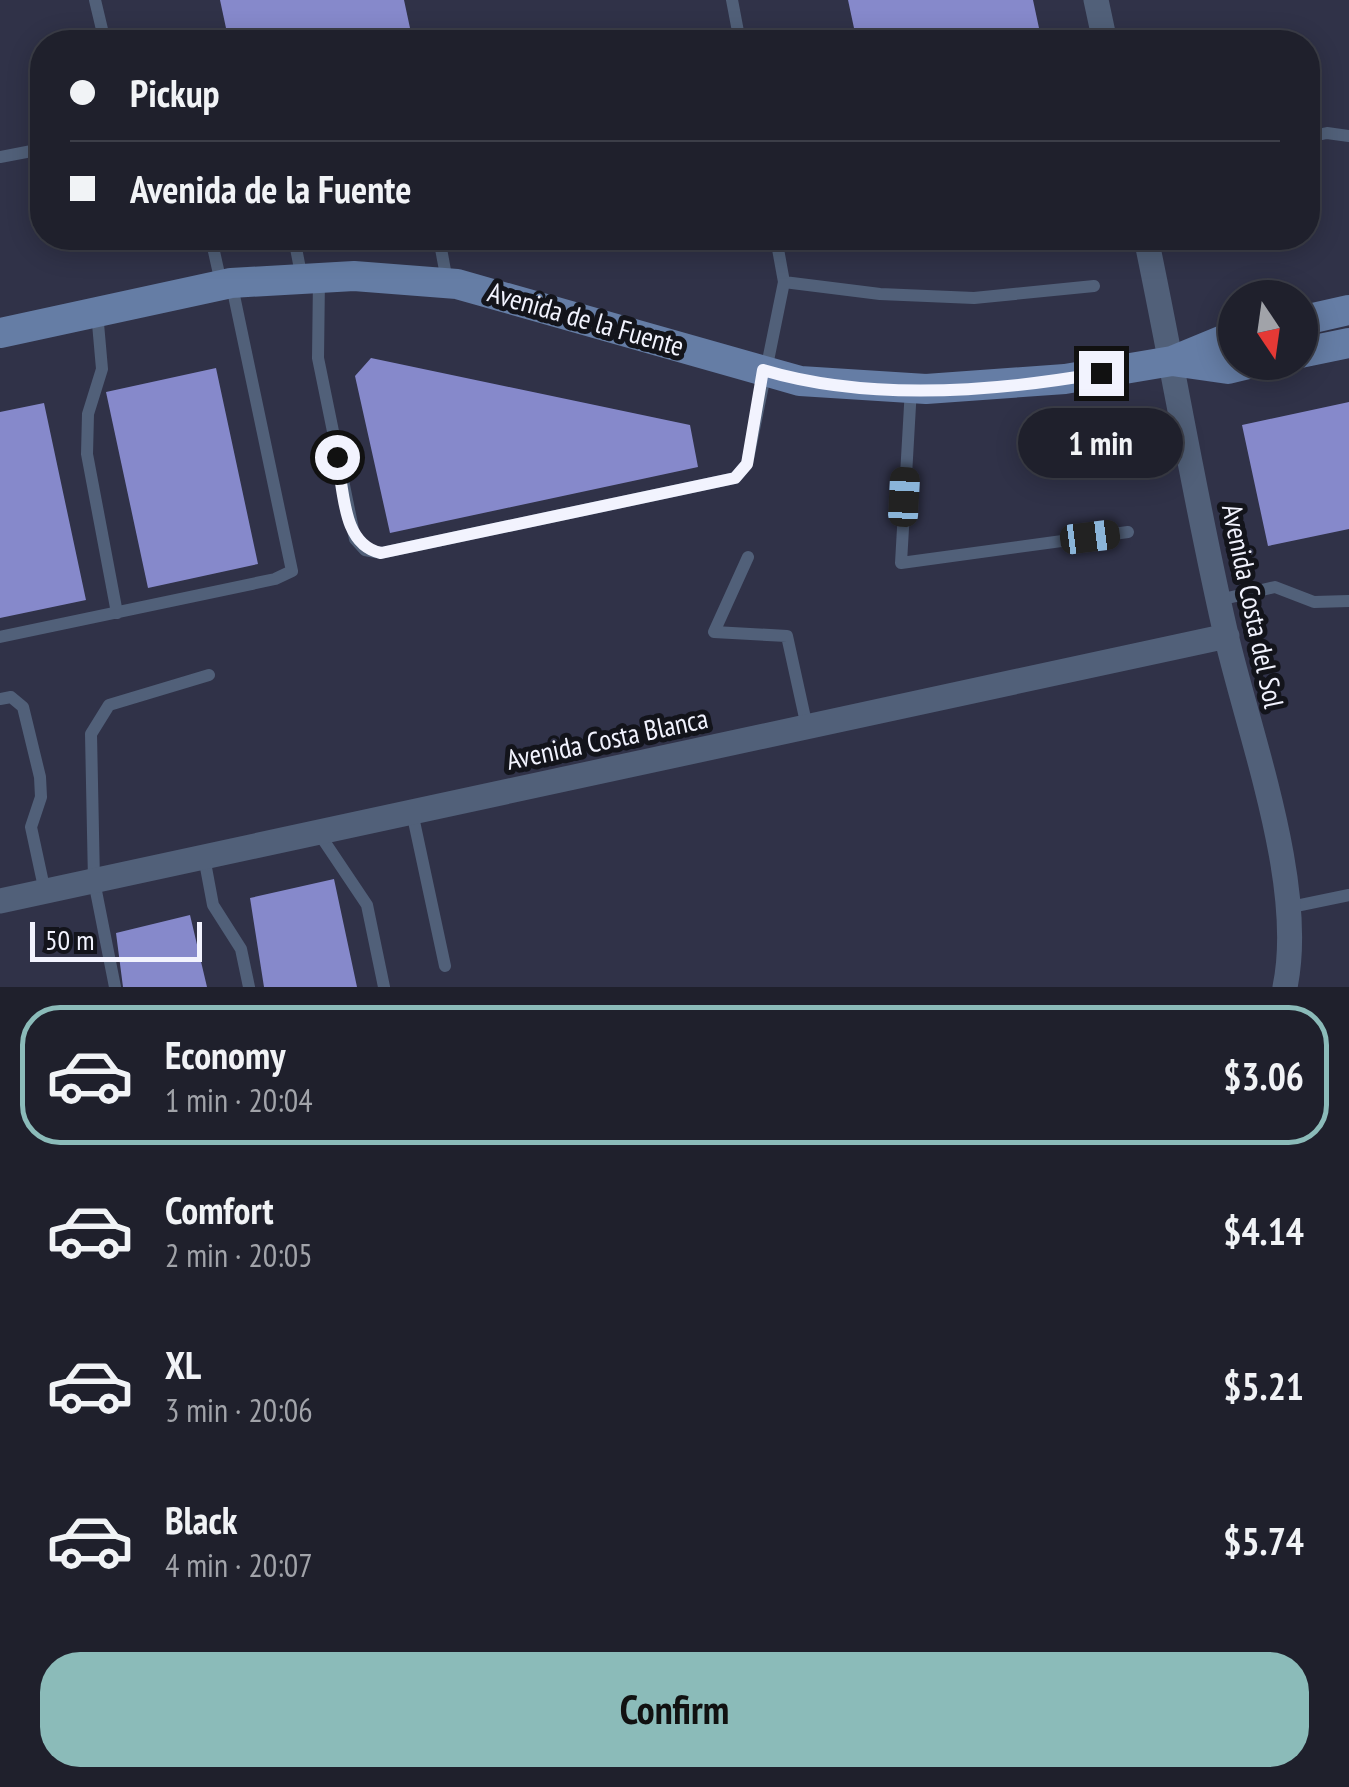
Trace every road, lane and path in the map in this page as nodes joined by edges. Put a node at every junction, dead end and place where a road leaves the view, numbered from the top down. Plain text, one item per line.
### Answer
1 (95, 0) edge
2 (732, 0) edge
3 (1096, 0) edge
4 (102, 30) edge
5 (738, 30) edge
6 (1102, 30) edge
7 (1320, 134) edge
8 (1349, 136) edge
9 (30, 152) edge
10 (0, 158) edge
11 (216, 250) edge
12 (299, 250) edge
13 (441, 250) edge
14 (778, 250) edge
15 (1149, 250) edge
16 (310, 279) junction
17 (784, 282) junction
18 (448, 283) junction
19 (226, 284) junction
20 (1094, 286) dead end
21 (1349, 310) edge
22 (96, 312) junction
23 (1318, 316) edge
24 (0, 333) edge
25 (1218, 342) edge
26 (1349, 343) edge
27 (1318, 350) edge
28 (1172, 360) junction
29 (1218, 367) edge
30 (763, 370) junction
31 (911, 388) junction
32 (1128, 532) dead end
33 (748, 557) dead end
34 (1219, 600) junction
35 (1349, 601) edge
36 (118, 612) junction
37 (1227, 636) junction
38 (0, 638) edge
39 (209, 675) dead end
40 (0, 699) edge
41 (807, 727) junction
42 (412, 812) junction
43 (318, 832) junction
44 (204, 857) junction
45 (94, 881) junction
46 (44, 892) junction
47 (1349, 896) edge
48 (0, 901) edge
49 (1291, 907) junction
50 (446, 966) dead end
51 (115, 987) edge
52 (249, 987) edge
53 (384, 987) edge
54 (1285, 987) edge

1 - 4 lane
2 - 5 lane
3 - 6 street
7 - 8 lane
9 - 10 lane
11 - 19 lane
12 - 16 lane
13 - 18 lane
14 - 17 lane
15 - 28 street, Avenida Costa del Sol
16 - 18 street, Avenida de la Fuente
16 - 19 street, Avenida de la Fuente
16 - 30 lane
17 - 20 lane
17 - 30 lane
18 - 30 street, Avenida de la Fuente
19 - 22 street, Avenida de la Fuente
19 - 36 lane
21 - 23 street
22 - 24 street, Avenida de la Fuente
22 - 36 lane
25 - 28 street, Avenida de la Fuente
26 - 27 street
28 - 29 street, Avenida de la Fuente
28 - 31 street, Avenida de la Fuente
28 - 34 street, Avenida Costa del Sol
30 - 31 street, Avenida de la Fuente
31 - 32 lane
33 - 41 lane
34 - 35 lane
34 - 37 street, Avenida Costa del Sol
36 - 38 lane
37 - 41 street, Avenida Costa Blanca
37 - 49 street, Avenida Costa del Sol
39 - 45 lane
40 - 46 lane
41 - 42 street, Avenida Costa Blanca
42 - 43 street, Avenida Costa Blanca
42 - 50 lane
43 - 44 street, Avenida Costa Blanca
43 - 53 lane
44 - 45 street, Avenida Costa Blanca
44 - 52 lane
45 - 46 street, Avenida Costa Blanca
45 - 51 lane
46 - 48 street, Avenida Costa Blanca
47 - 49 lane
49 - 54 street, Avenida Costa del Sol

